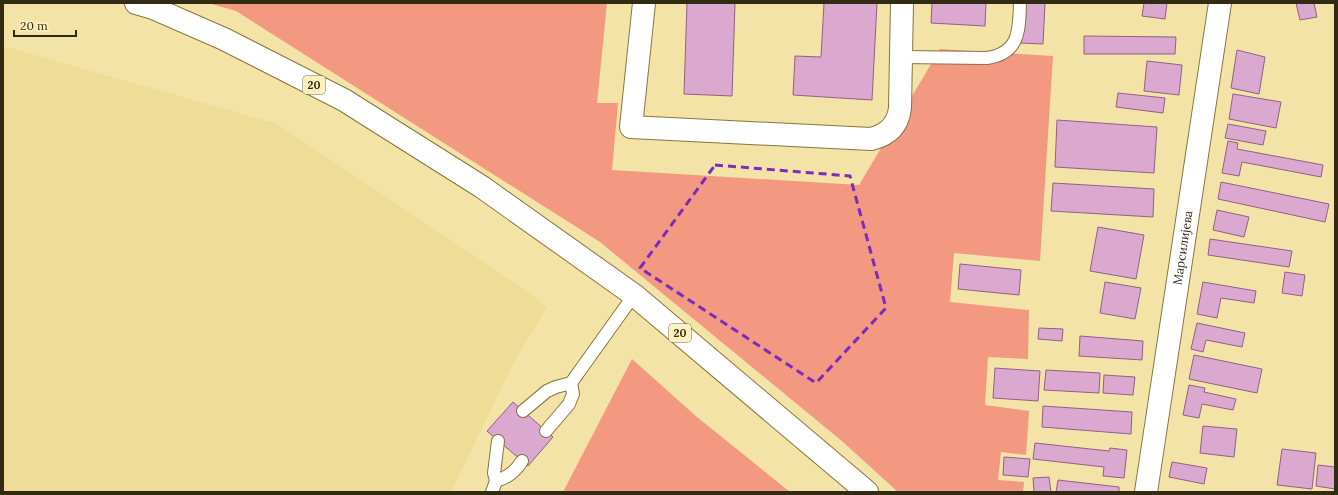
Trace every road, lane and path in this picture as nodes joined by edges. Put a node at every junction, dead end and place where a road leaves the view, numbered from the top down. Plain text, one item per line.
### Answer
1 (136, 3) edge
2 (644, 3) edge
3 (902, 3) edge
4 (1020, 3) edge
5 (1220, 3) edge
6 (901, 57) junction
7 (634, 295) junction
8 (571, 383) junction
9 (523, 412) dead end
10 (546, 431) dead end
11 (498, 441) dead end
12 (522, 462) dead end
13 (494, 487) edge
14 (867, 492) edge
15 (1146, 492) edge

1 - 7 street, 20
2 - 6 street
3 - 6 street
4 - 6 lane
5 - 15 street, Марсилијева
7 - 8 lane
7 - 14 street, 20
8 - 9 lane
8 - 10 lane
11 - 13 lane
12 - 13 lane

